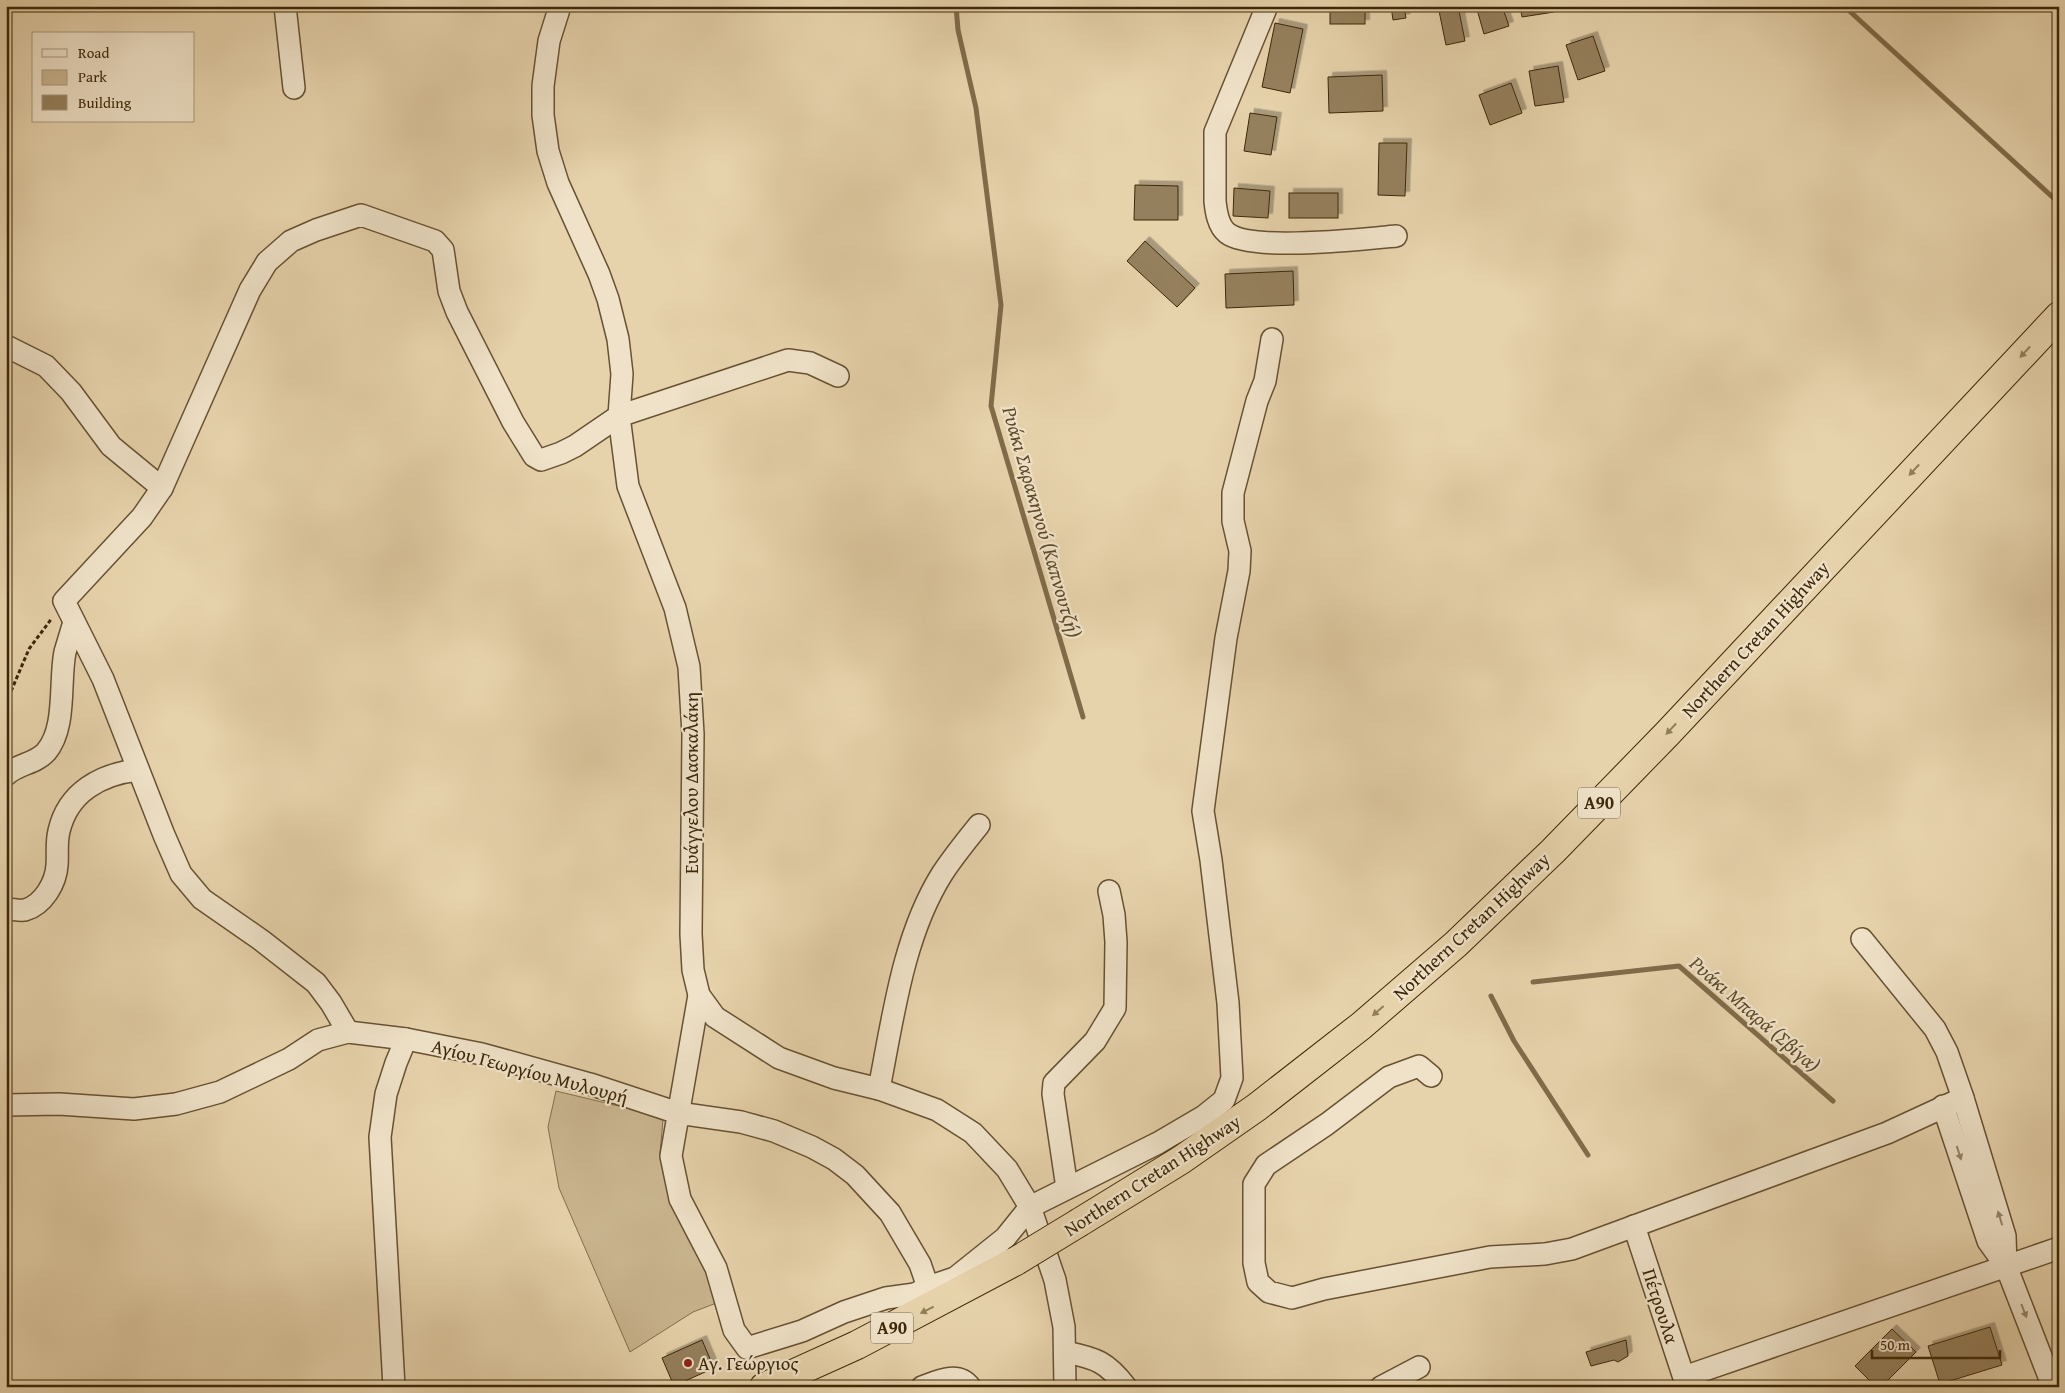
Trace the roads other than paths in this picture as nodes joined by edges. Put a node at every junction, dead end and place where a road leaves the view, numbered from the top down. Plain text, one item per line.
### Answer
1 (285, 6) edge
2 (560, 6) edge
3 (1267, 6) edge
4 (294, 88) dead end
5 (1396, 236) dead end
6 (2059, 316) edge
7 (1272, 339) dead end
8 (6, 346) edge
9 (838, 376) dead end
10 (619, 416) junction
11 (162, 488) junction
12 (74, 622) junction
13 (138, 770) junction
14 (6, 775) edge
15 (979, 825) dead end
16 (1109, 891) dead end
17 (6, 909) edge
18 (1862, 938) dead end
19 (698, 995) junction
20 (348, 1032) junction
21 (406, 1039) junction
22 (1431, 1076) dead end
23 (879, 1088) junction
24 (1963, 1098) junction
25 (6, 1105) edge
26 (1944, 1106) junction
27 (678, 1113) junction
28 (1067, 1188) junction
29 (1030, 1207) junction
30 (1634, 1226) junction
31 (2059, 1248) edge
32 (2006, 1266) junction
33 (928, 1288) junction
34 (1065, 1352) junction
35 (1419, 1367) dead end
36 (1686, 1382) edge
37 (394, 1387) edge
38 (764, 1387) edge
39 (922, 1387) edge
40 (970, 1387) edge
41 (1065, 1387) edge
42 (1126, 1387) edge
43 (1381, 1387) edge
44 (2053, 1387) edge

1 - 4 street
2 - 10 street, Ευάγγελου Δασκαλάκη
3 - 5 street
6 -> 38 highway, Northern Cretan Highway / Α90, bridge
7 - 28 street
8 - 11 street
9 - 10 street
10 - 11 street
10 - 19 street, Ευάγγελου Δασκαλάκη
11 - 12 street
12 - 13 street
12 - 14 street
13 - 17 street
13 - 20 street
15 - 23 street
16 - 28 street
18 - 24 street
19 - 23 street, Ευάγγελου Δασκαλάκη
19 - 27 street
20 - 21 street, Αγίου Γεωργίου Μυλουρή
20 - 25 street, Αγίου Γεωργίου Μυλουρή
21 - 27 street, Αγίου Γεωργίου Μυλουρή
21 - 37 street
22 - 30 street
23 - 29 street, Ευάγγελου Δασκαλάκη
24 - 26 street
32 -> 24 street
26 - 30 street
26 -> 32 street
27 - 33 street, Αγίου Γεωργίου Μυλουρή
27 - 33 street
28 - 29 street
29 - 33 street
29 - 34 street, Ευάγγελου Δασκαλάκη
30 - 36 street, Πέτρουλα
31 - 32 street
32 - 36 street
32 -> 44 street
34 - 41 street, Ευάγγελου Δασκαλάκη
34 - 42 street
35 - 43 street
39 - 40 street

